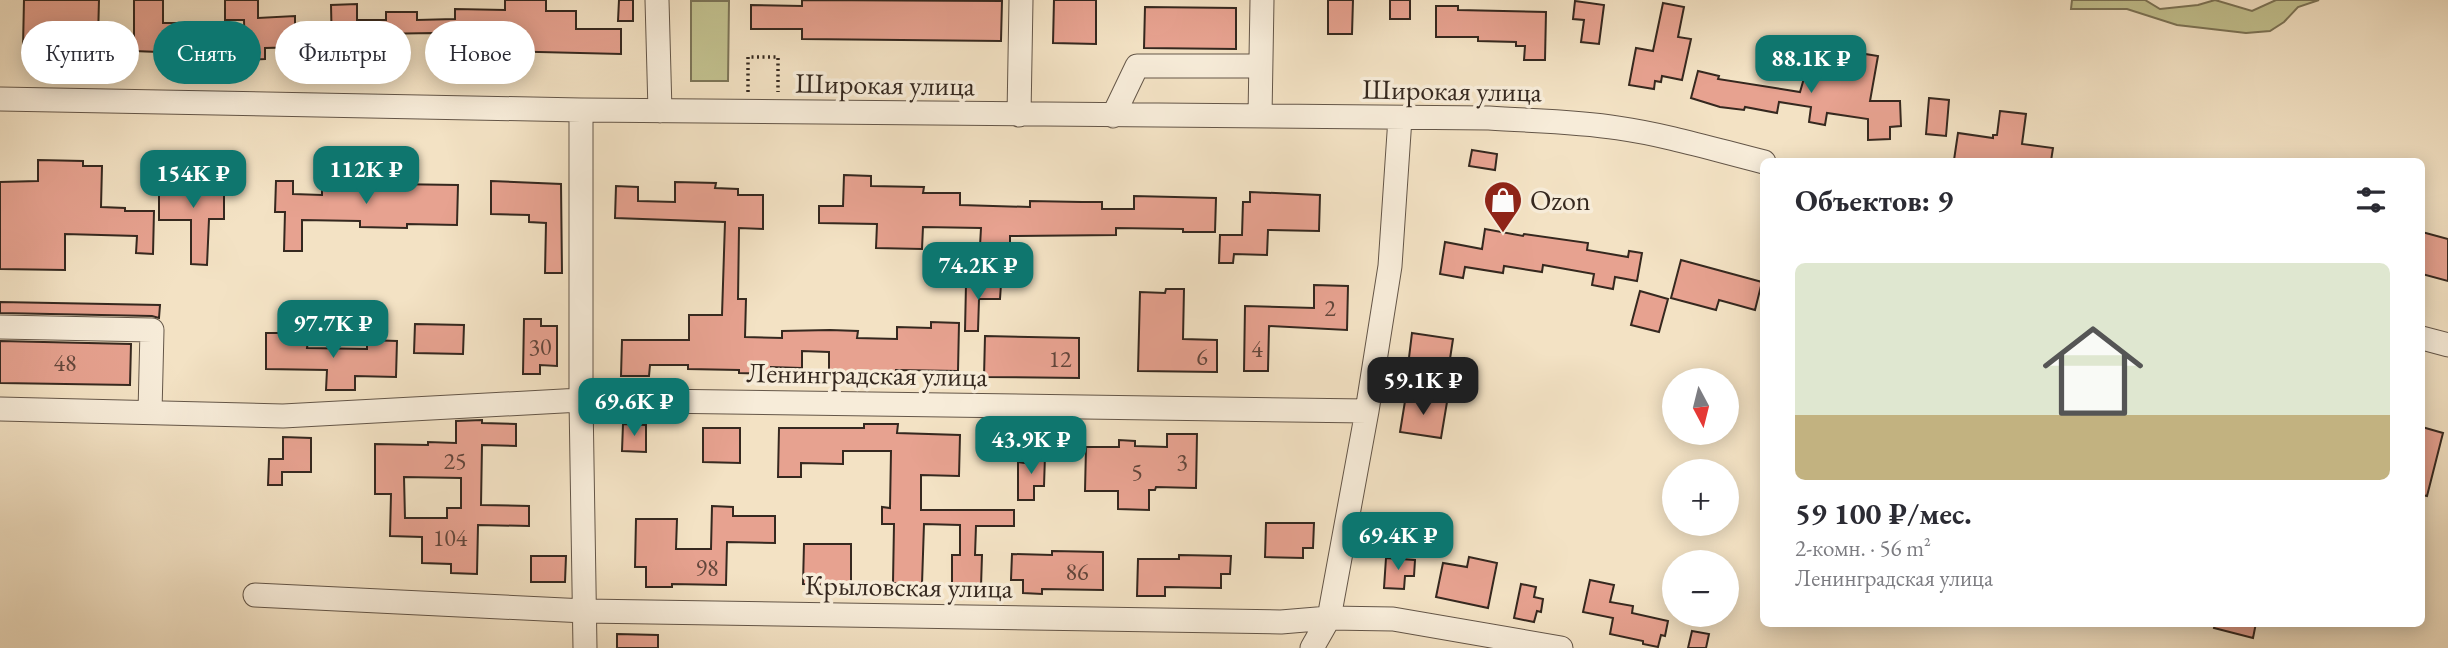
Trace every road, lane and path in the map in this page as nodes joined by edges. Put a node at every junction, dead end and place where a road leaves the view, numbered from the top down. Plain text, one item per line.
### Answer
1 (657, 0) edge
2 (1020, 0) edge
3 (1262, 0) edge
4 (1260, 66) junction
5 (0, 99) edge
6 (581, 110) junction
7 (660, 111) junction
8 (748, 112) junction
9 (778, 112) junction
10 (1019, 115) junction
11 (1112, 116) junction
12 (1260, 116) junction
13 (1400, 118) junction
14 (1760, 161) edge
15 (0, 327) edge
16 (2425, 339) edge
17 (2448, 345) edge
18 (581, 400) junction
19 (0, 409) edge
20 (1367, 411) junction
21 (150, 412) junction
22 (255, 595) dead end
23 (585, 611) junction
24 (1329, 618) junction
25 (585, 648) edge
26 (1312, 648) edge
27 (1561, 648) edge

1 - 7 street
2 - 10 street
3 - 4 street
4 - 11 street
4 - 12 street
5 - 6 street, Широкая улица
6 - 7 street, Широкая улица
6 - 18 street
7 - 8 street, Широкая улица
8 - 9 street, Широкая улица
8 - 9 path
9 - 10 street, Широкая улица
10 - 11 street, Широкая улица
11 - 12 street, Широкая улица
12 - 13 street, Широкая улица
13 - 14 street, Широкая улица
13 - 20 street
15 - 21 street
16 - 17 street
18 - 20 street, Ленинградская улица
18 - 21 street, Ленинградская улица
18 - 23 street
19 - 21 street, Ленинградская улица
20 - 24 street
22 - 23 street, Крыловская улица
23 - 24 street, Крыловская улица
23 - 25 street
24 - 26 street
24 - 27 street, Крыловская улица

